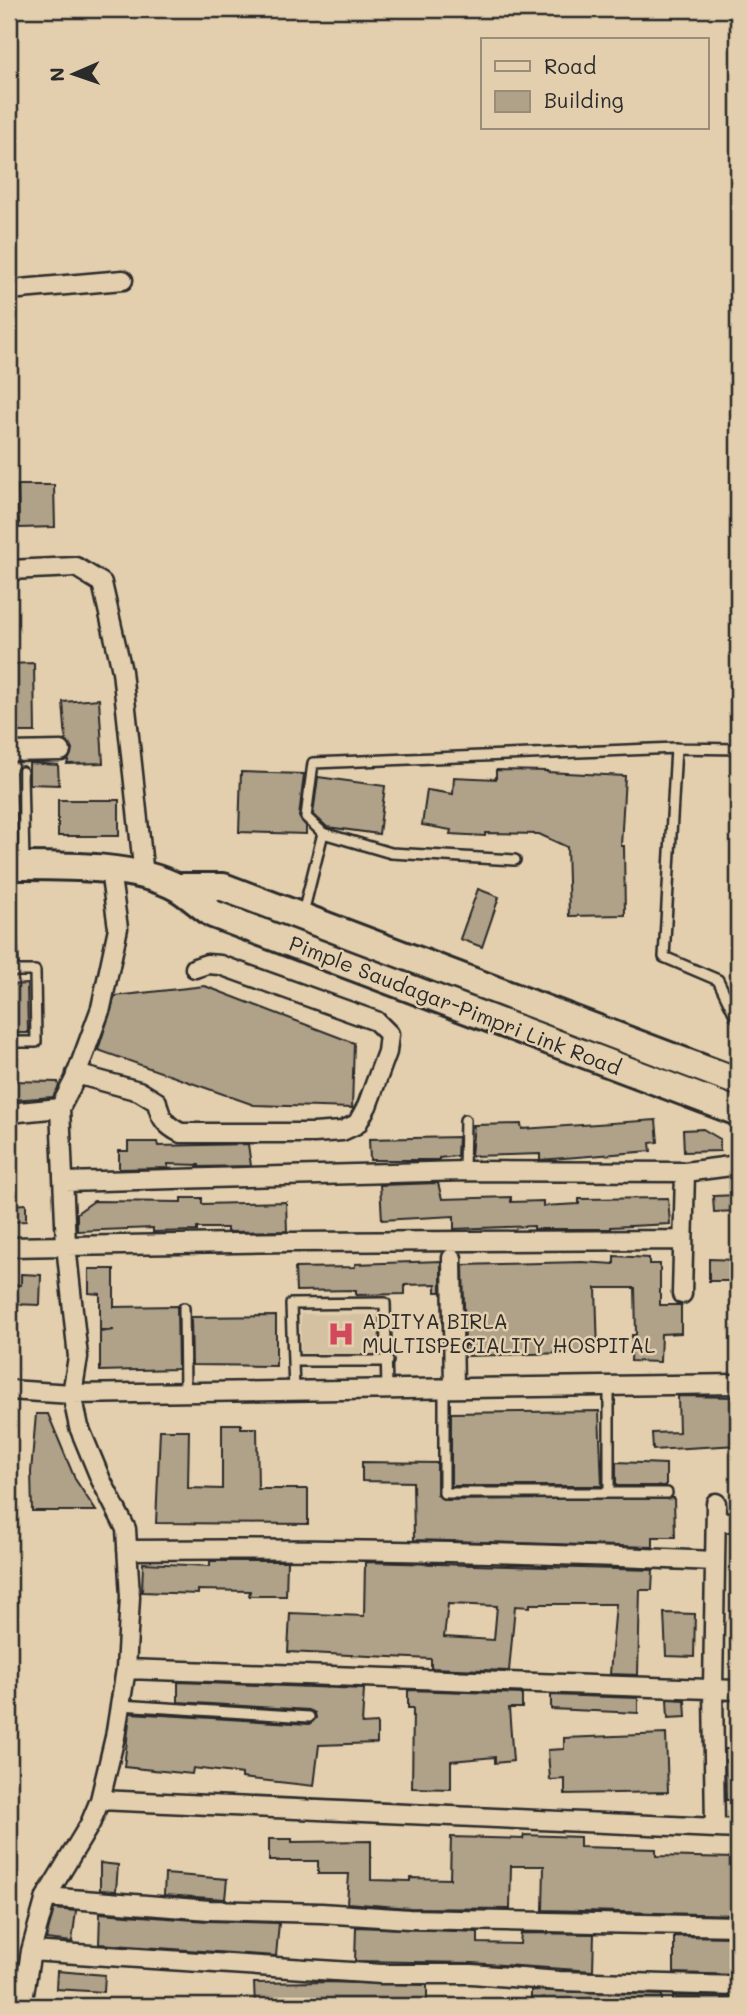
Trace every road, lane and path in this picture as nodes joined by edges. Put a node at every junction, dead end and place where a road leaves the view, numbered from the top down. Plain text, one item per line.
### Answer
1 (123, 280) dead end
2 (9, 290) edge
3 (9, 570) edge
4 (676, 748) junction
5 (738, 749) edge
6 (61, 751) dead end
7 (9, 752) edge
8 (22, 772) dead end
9 (323, 833) junction
10 (514, 860) dead end
11 (14, 866) edge
12 (110, 870) junction
13 (144, 876) junction
14 (178, 887) junction
15 (301, 917) junction
16 (195, 968) dead end
17 (11, 971) edge
18 (738, 1018) edge
19 (9, 1042) edge
20 (76, 1074) junction
21 (738, 1082) edge
22 (60, 1108) junction
23 (738, 1112) edge
24 (9, 1113) edge
25 (465, 1120) dead end
26 (738, 1165) edge
27 (464, 1171) junction
28 (685, 1172) junction
29 (65, 1182) junction
30 (683, 1240) junction
31 (66, 1245) junction
32 (9, 1247) edge
33 (452, 1258) dead end
34 (682, 1294) dead end
35 (184, 1308) dead end
36 (293, 1361) junction
37 (388, 1361) junction
38 (738, 1384) edge
39 (609, 1386) junction
40 (449, 1388) junction
41 (9, 1390) edge
42 (387, 1390) junction
43 (294, 1391) junction
44 (185, 1392) junction
45 (72, 1394) junction
46 (609, 1493) junction
47 (667, 1493) dead end
48 (716, 1503) dead end
49 (716, 1522) junction
50 (738, 1522) edge
51 (127, 1550) junction
52 (715, 1561) junction
53 (126, 1669) junction
54 (713, 1689) junction
55 (738, 1690) edge
56 (120, 1704) junction
57 (310, 1717) dead end
58 (100, 1800) junction
59 (715, 1828) junction
60 (738, 1829) edge
61 (46, 1897) junction
62 (738, 1926) edge
63 (31, 1951) junction
64 (738, 1986) edge
65 (22, 2006) edge

1 - 2 street
3 - 13 street
4 - 5 lane
4 - 9 lane
4 - 18 lane
6 - 7 street
8 - 11 lane
9 - 10 lane
9 - 15 lane
11 - 12 street, Pimple Saudagar-Pimpri Link Road
11 - 17 lane
12 - 13 street, Pimple Saudagar-Pimpri Link Road
12 - 20 street
13 - 14 street, Pimple Saudagar-Pimpri Link Road
14 - 15 street, Pimple Saudagar-Pimpri Link Road
14 - 23 street, Pimple Saudagar-Pimpri Link Road
15 - 21 street, Pimple Saudagar-Pimpri Link Road
16 - 20 street
17 - 19 lane
20 - 22 street
22 - 24 street
22 - 29 street
25 - 27 lane
26 - 28 street
27 - 28 street
27 - 29 street
28 - 30 street
29 - 31 street
30 - 31 street
30 - 34 street
31 - 32 street
31 - 45 street
33 - 40 street
35 - 44 lane
36 - 37 lane
36 - 37 lane
36 - 43 lane
37 - 42 lane
38 - 39 street
39 - 40 street
39 - 46 lane
40 - 42 street
40 - 46 lane
41 - 45 street
42 - 43 street
43 - 44 street
44 - 45 street
45 - 51 street
46 - 47 lane
48 - 49 street
49 - 50 street
49 - 52 street
51 - 52 street
51 - 53 street
52 - 54 street
53 - 54 street
53 - 56 street
54 - 55 street
54 - 59 street
56 - 57 lane
56 - 58 street
58 - 59 street
58 - 61 street
59 - 60 street
61 - 62 street
61 - 63 street
63 - 64 street
63 - 65 street

